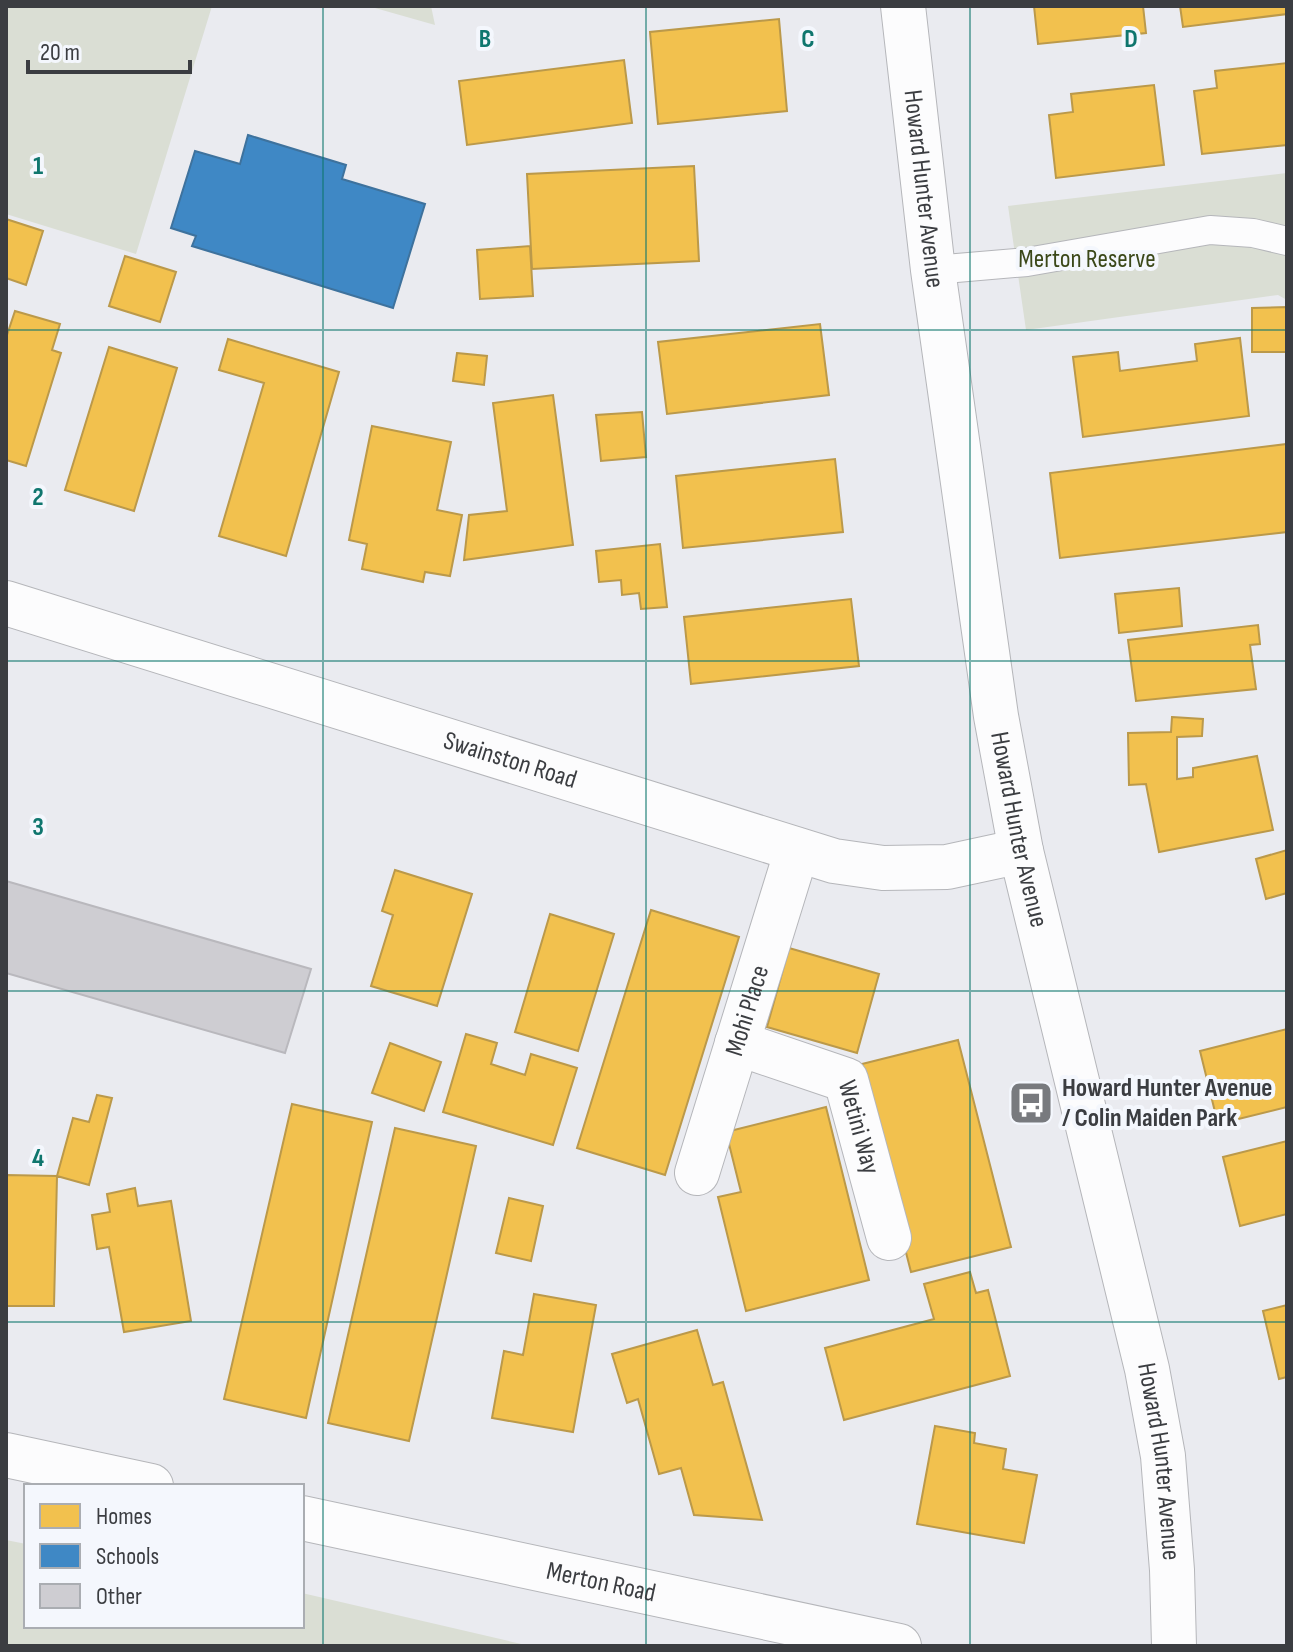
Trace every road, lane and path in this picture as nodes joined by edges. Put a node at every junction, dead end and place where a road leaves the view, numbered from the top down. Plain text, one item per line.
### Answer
1 (903, 6) edge
2 (1287, 241) edge
3 (933, 270) junction
4 (6, 603) edge
5 (797, 850) junction
6 (1021, 851) junction
7 (737, 1043) junction
8 (697, 1173) dead end
9 (889, 1238) dead end
10 (6, 1455) edge
11 (142, 1484) edge
12 (304, 1518) edge
13 (899, 1646) edge
14 (1174, 1646) edge

1 - 3 street, Howard Hunter Avenue
2 - 3 lane
3 - 6 street, Howard Hunter Avenue
4 - 5 street, Swainston Road
5 - 6 street, Swainston Road
5 - 7 street, Mohi Place
6 - 14 street, Howard Hunter Avenue
7 - 8 street, Mohi Place
7 - 9 street, Wetini Way
10 - 11 street
12 - 13 street, Merton Road

